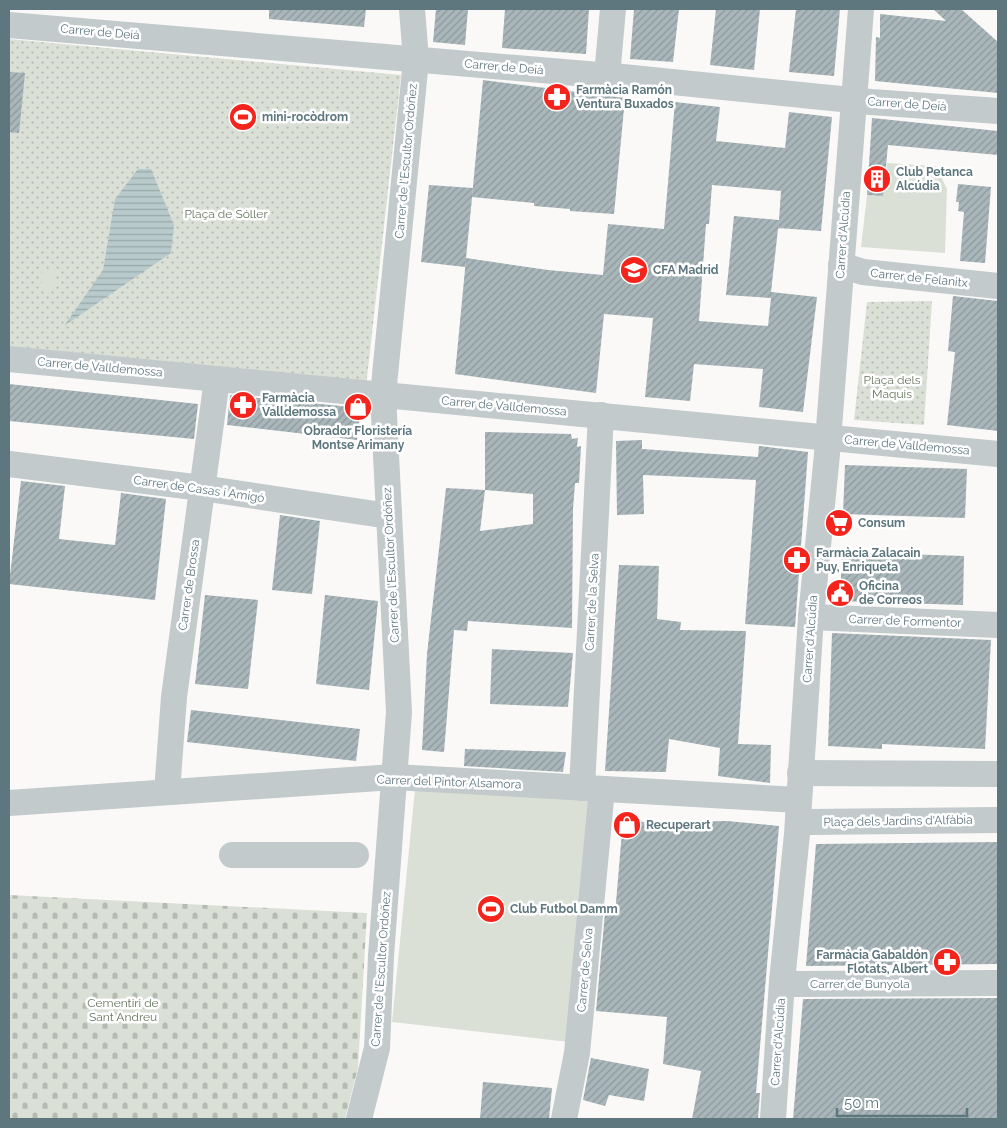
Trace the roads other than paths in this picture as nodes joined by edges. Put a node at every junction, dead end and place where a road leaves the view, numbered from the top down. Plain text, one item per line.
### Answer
1 (412, 9) edge
2 (613, 9) edge
3 (861, 9) edge
4 (9, 25) edge
5 (416, 60) junction
6 (607, 76) junction
7 (854, 100) junction
8 (998, 111) edge
9 (841, 265) junction
10 (998, 286) edge
11 (9, 359) edge
12 (217, 379) junction
13 (383, 395) junction
14 (601, 416) junction
15 (827, 437) junction
16 (998, 454) edge
17 (9, 464) edge
18 (202, 488) junction
19 (389, 516) junction
20 (811, 617) junction
21 (998, 625) edge
22 (800, 774) junction
23 (998, 774) edge
24 (394, 777) junction
25 (592, 788) junction
26 (168, 792) junction
27 (10, 797) edge
28 (798, 809) junction
29 (998, 820) edge
30 (232, 855) dead end
31 (356, 855) dead end
32 (782, 981) junction
33 (998, 984) edge
34 (359, 1119) edge
35 (564, 1119) edge
36 (773, 1119) edge

1 - 5 street, Carrer de l'Escultor Ordóñez
2 - 6 street
3 - 7 street, Carrer d'Alcúdia
4 - 5 street, Carrer de Deià
5 - 6 street, Carrer de Deià
5 - 13 street, Carrer de l'Escultor Ordóñez
6 - 7 street, Carrer de Deià
7 - 8 street, Carrer de Deià
7 - 9 street, Carrer d'Alcúdia
9 - 10 street, Carrer de Felanitx
9 - 15 street, Carrer d'Alcúdia
11 - 12 street, Carrer de Valldemossa
12 - 13 street, Carrer de Valldemossa
12 - 18 street, Carrer de Brossa
13 - 14 street, Carrer de Valldemossa
13 - 19 street, Carrer de l'Escultor Ordóñez
14 - 15 street, Carrer de Valldemossa
14 - 25 street, Carrer de la Selva
15 - 16 street, Carrer de Valldemossa
15 - 20 street, Carrer d'Alcúdia
17 - 18 street, Carrer de Casas i Amigó
18 - 19 street, Carrer de Casas i Amigó
18 - 26 street, Carrer de Brossa
19 - 24 street, Carrer de l'Escultor Ordóñez
20 - 21 street, Carrer de Formentor
20 - 22 street, Carrer d'Alcúdia
22 - 23 street
22 - 28 street, Carrer d'Alcúdia
24 - 25 street, Carrer del Pintor Alsamora
24 - 26 street, Carrer del Pintor Alsamora
24 - 34 street, Carrer de l'Escultor Ordóñez
25 - 28 street, Carrer del Pintor Alsamora
25 - 35 street, Carrer de Selva
26 - 27 street, Carrer del Pintor Alsamora
28 - 29 street, Plaça dels Jardins d'Alfàbia
28 - 32 street, Carrer d'Alcúdia
30 - 31 street
32 - 33 street, Carrer de Bunyola
32 - 36 street, Carrer d'Alcúdia

